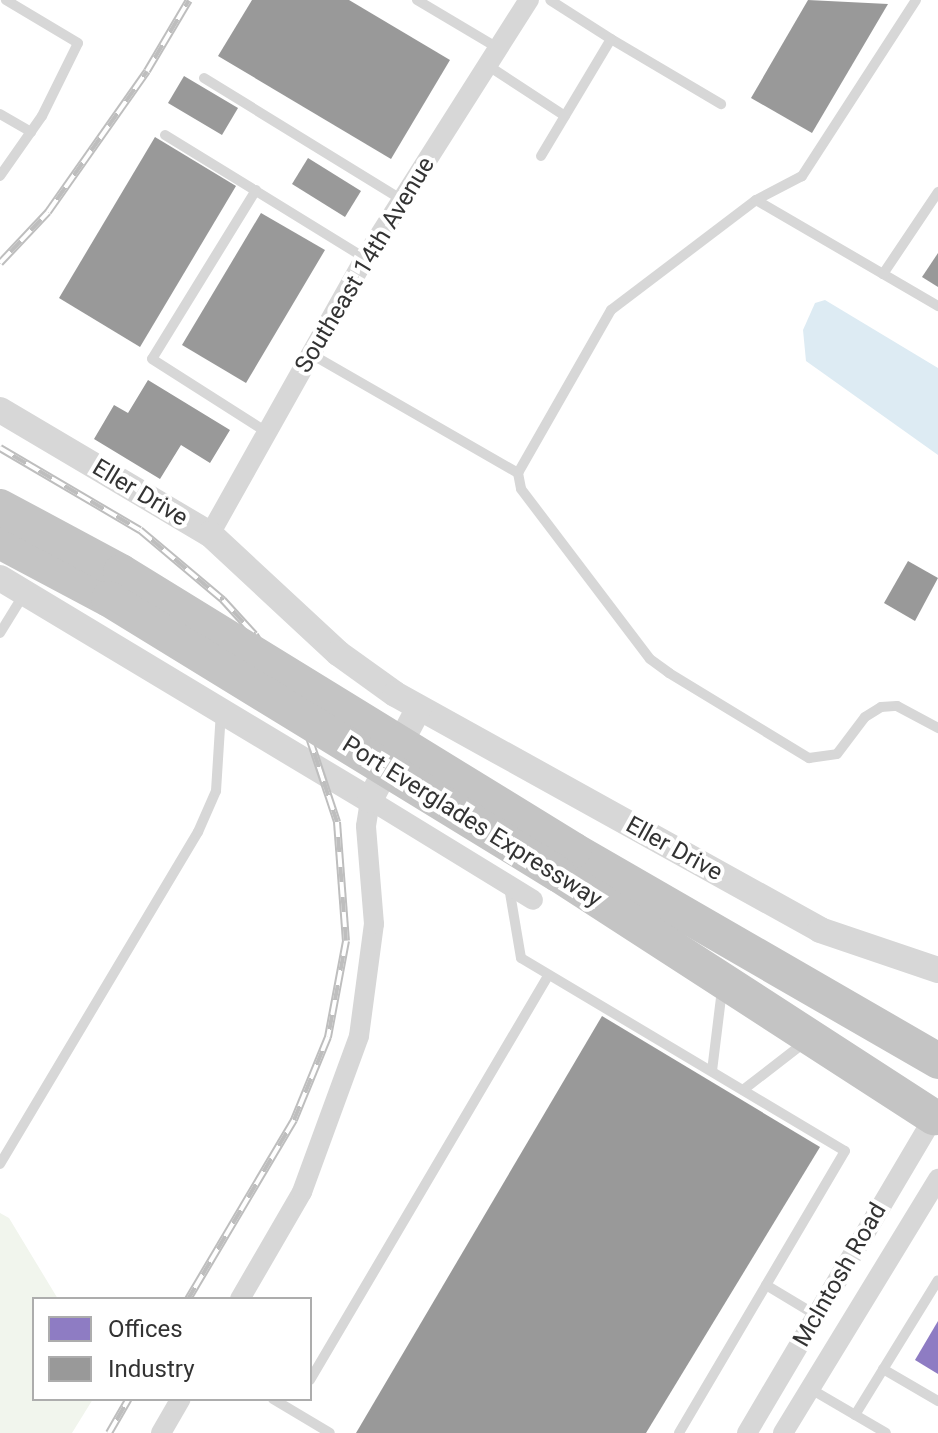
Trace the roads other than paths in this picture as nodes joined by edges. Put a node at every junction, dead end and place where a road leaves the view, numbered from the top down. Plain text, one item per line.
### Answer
1 (6, 0) edge
2 (417, 0) edge
3 (529, 0) edge
4 (550, 0) edge
5 (916, 0) edge
6 (611, 39) junction
7 (493, 57) junction
8 (204, 78) dead end
9 (721, 104) dead end
10 (0, 114) edge
11 (565, 116) junction
12 (31, 132) junction
13 (165, 135) dead end
14 (541, 156) dead end
15 (1, 173) edge
16 (256, 190) junction
17 (938, 192) edge
18 (401, 199) junction
19 (756, 200) junction
20 (365, 258) junction
21 (883, 274) junction
22 (938, 306) edge
23 (311, 354) junction
24 (0, 410) edge
25 (268, 433) junction
26 (518, 473) junction
27 (0, 507) edge
28 (210, 534) junction
29 (0, 541) edge
30 (0, 578) edge
31 (24, 592) junction
32 (0, 633) edge
33 (419, 708) junction
34 (221, 709) junction
35 (938, 728) edge
36 (370, 800) junction
37 (565, 862) junction
38 (508, 885) junction
39 (533, 900) dead end
40 (938, 970) edge
41 (549, 975) junction
42 (723, 983) junction
43 (812, 1038) junction
44 (938, 1061) edge
45 (712, 1071) junction
46 (743, 1090) junction
47 (937, 1117) edge
48 (0, 1164) edge
49 (938, 1179) edge
50 (938, 1280) edge
51 (766, 1285) junction
52 (241, 1297) edge
53 (816, 1315) junction
54 (883, 1369) junction
55 (312, 1377) edge
56 (809, 1388) junction
57 (180, 1401) edge
58 (276, 1401) edge
59 (298, 1401) edge
60 (938, 1401) edge
61 (292, 1411) junction
62 (855, 1415) junction
63 (161, 1433) edge
64 (330, 1433) edge
65 (679, 1433) edge
66 (747, 1433) edge
67 (783, 1433) edge
68 (886, 1433) edge

1 - 12 lane
2 - 7 lane
3 - 7 street, Southeast 14th Avenue
4 - 6 lane
5 - 19 lane
6 - 9 lane
6 - 11 lane
7 - 11 lane
7 - 18 street, Southeast 14th Avenue
8 - 18 lane
10 - 12 lane
11 - 14 lane
12 - 15 lane
13 - 16 lane
16 - 20 lane
16 - 25 lane
17 - 21 lane
18 - 20 street, Southeast 14th Avenue
19 - 21 lane
19 - 26 lane
20 - 23 street, Southeast 14th Avenue
21 - 22 lane
23 - 25 street, Southeast 14th Avenue
23 - 26 lane
24 - 28 street, Eller Drive
25 - 28 street, Southeast 14th Avenue
26 - 35 lane
27 - 37 highway, Port Everglades Expressway, bridge
28 - 33 street, Eller Drive
29 - 37 highway, Port Everglades Expressway, bridge
30 - 31 street
31 - 32 lane
31 - 34 street
33 - 36 street
33 - 40 street, Eller Drive
34 - 36 street
34 - 48 lane
36 - 38 street
36 - 52 street
37 - 42 highway, Port Everglades Expressway
37 - 44 highway, Port Everglades Expressway
38 - 39 street
38 - 41 lane
41 - 45 lane
41 - 55 lane
42 - 43 highway, Port Everglades Expressway
42 - 45 lane
43 - 46 lane
43 - 47 highway, Port Everglades Expressway
45 - 46 lane
46 - 51 lane
47 - 53 street, McIntosh Road
49 - 56 street, McIntosh Road
50 - 54 lane
51 - 53 lane
51 - 65 lane
53 - 66 street, McIntosh Road
54 - 60 lane
54 - 62 lane
56 - 62 lane
56 - 67 street, McIntosh Road
57 - 63 street
58 - 61 lane
59 - 61 lane
61 - 64 lane
62 - 68 lane

